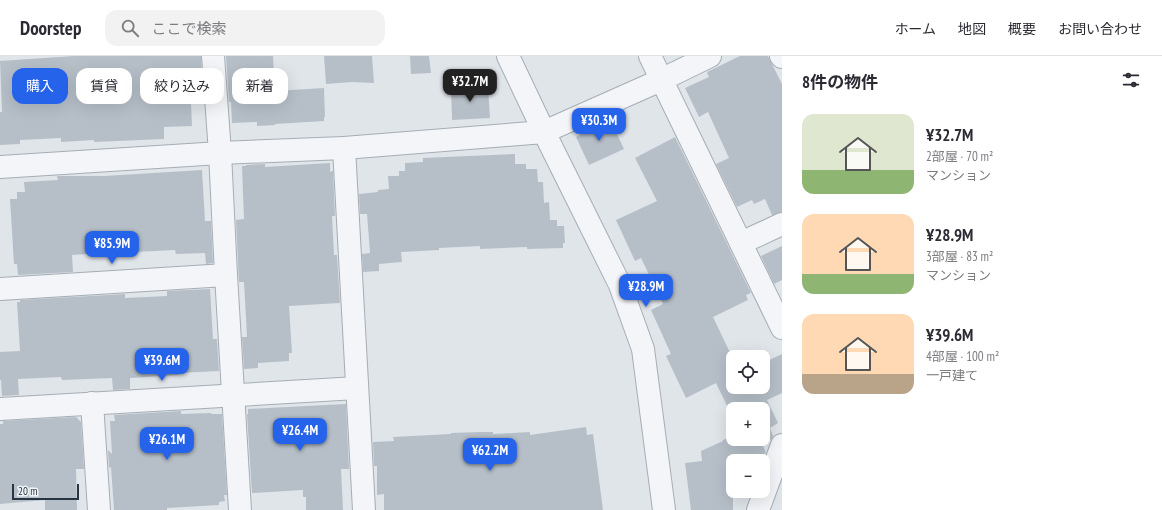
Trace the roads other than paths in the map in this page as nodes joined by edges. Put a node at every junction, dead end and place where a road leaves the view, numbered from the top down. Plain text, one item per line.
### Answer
1 (213, 56) edge
2 (508, 56) edge
3 (650, 56) edge
4 (710, 56) edge
5 (661, 80) junction
6 (544, 132) junction
7 (344, 148) junction
8 (220, 154) junction
9 (0, 167) edge
10 (782, 224) edge
11 (740, 243) junction
12 (226, 275) junction
13 (0, 289) edge
14 (782, 328) edge
15 (358, 388) junction
16 (233, 395) junction
17 (92, 403) junction
18 (0, 409) edge
19 (782, 446) edge
20 (99, 510) edge
21 (240, 510) edge
22 (364, 510) edge
23 (664, 510) edge
24 (758, 510) edge

1 - 8 street
2 - 6 street
3 - 5 street
4 - 5 street
5 - 6 street
5 - 11 street
6 - 7 street
6 - 23 street
7 - 8 street
7 - 15 street
8 - 9 street
8 - 12 street
10 - 11 street
11 - 14 street
12 - 13 street
12 - 16 street
15 - 16 street
15 - 22 street
16 - 17 street
16 - 21 street
17 - 18 street
17 - 20 street
19 - 24 street

